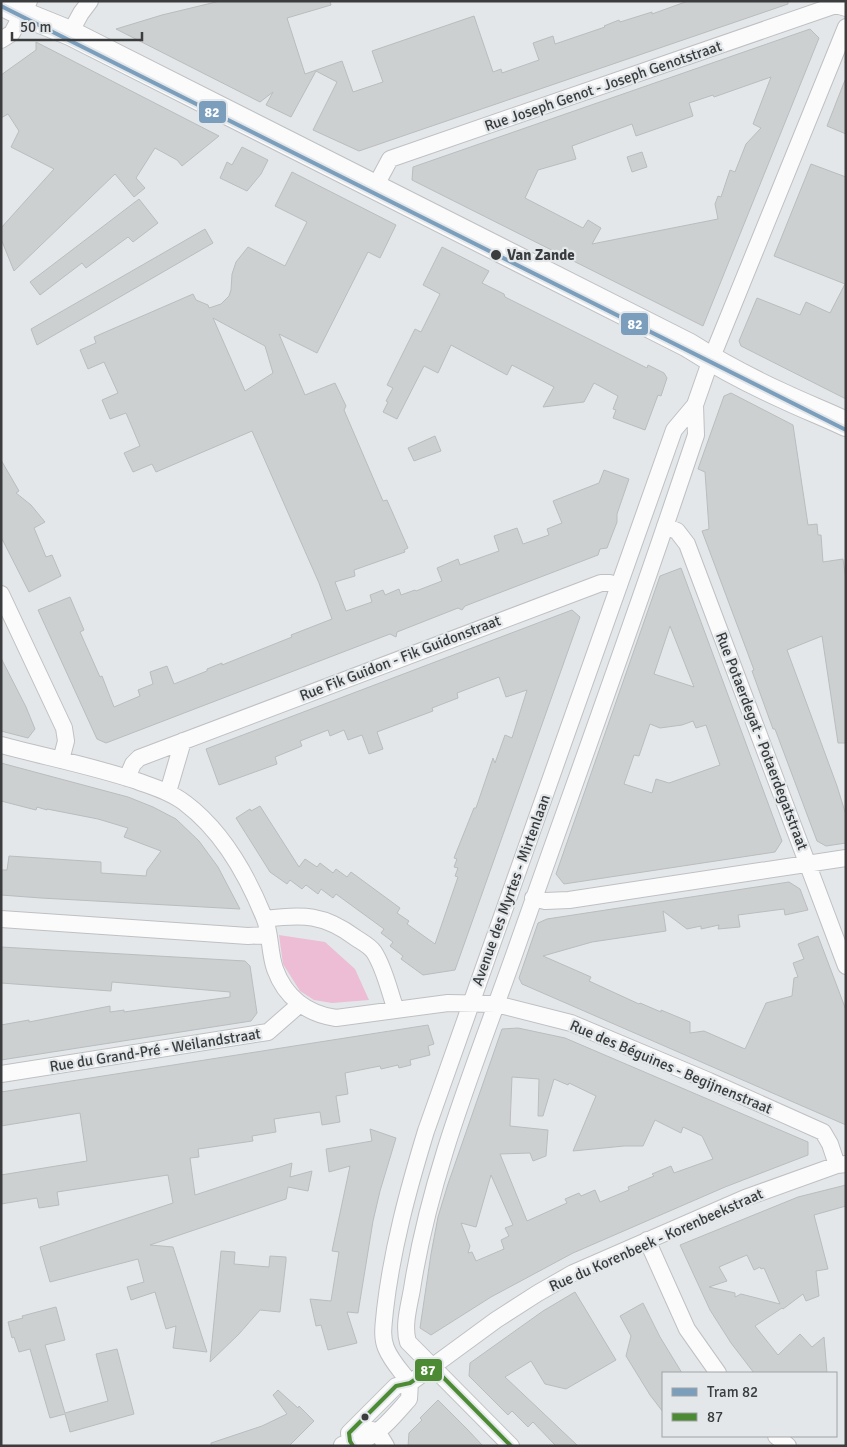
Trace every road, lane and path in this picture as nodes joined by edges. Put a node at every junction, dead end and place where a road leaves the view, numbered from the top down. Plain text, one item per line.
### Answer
1 (90, 1) edge
2 (1, 3) edge
3 (28, 5) edge
4 (846, 8) edge
5 (846, 27) edge
6 (70, 33) junction
7 (1, 40) edge
8 (375, 187) junction
9 (713, 354) junction
10 (695, 405) junction
11 (846, 424) edge
12 (665, 526) junction
13 (619, 586) junction
14 (1, 594) edge
15 (183, 741) junction
16 (1, 745) edge
17 (60, 760) junction
18 (126, 778) junction
19 (168, 792) junction
20 (846, 858) edge
21 (808, 864) junction
22 (534, 898) junction
23 (1, 919) edge
24 (266, 927) junction
25 (846, 966) edge
26 (300, 1004) junction
27 (471, 1004) junction
28 (496, 1004) junction
29 (396, 1010) junction
30 (1, 1074) edge
31 (841, 1164) edge
32 (647, 1240) junction
33 (433, 1367) junction
34 (717, 1372) edge
35 (410, 1383) junction
36 (355, 1426) junction
37 (377, 1431) junction
38 (777, 1437) edge
39 (348, 1444) edge
40 (386, 1446) edge
41 (511, 1446) edge
42 (788, 1446) edge

1 - 6 street
2 - 3 main road
3 - 6 main road
3 - 7 street
4 - 8 street, Rue Joseph Genot - Joseph Genotstraat
5 - 9 street, Avenue des Myrtes - Mirtenlaan
6 - 8 main road
8 - 9 main road
9 - 10 street, Avenue des Myrtes - Mirtenlaan
9 - 11 main road
10 - 12 street, Avenue des Myrtes - Mirtenlaan
10 - 13 street, Avenue des Myrtes - Mirtenlaan
12 - 21 street, Rue Potaerdegat - Potaerdegatstraat
12 - 22 street, Avenue des Myrtes - Mirtenlaan
13 - 15 street, Rue Fik Guidon - Fik Guidonstraat
13 - 27 street, Avenue des Myrtes - Mirtenlaan
14 - 17 street
15 - 18 street, Rue Fik Guidon - Fik Guidonstraat
15 - 19 street
16 - 17 street
17 - 18 street
18 - 19 street
19 - 24 street
20 - 21 street
21 - 22 street
21 - 25 street, Rue Potaerdegat - Potaerdegatstraat
22 - 28 street, Avenue des Myrtes - Mirtenlaan
23 - 24 street
24 - 26 street
24 - 29 street
26 - 29 street, Rue des Béguines - Begijnenstraat
26 - 30 street, Rue du Grand-Pré - Weilandstraat
27 - 28 street, Rue des Béguines - Begijnenstraat
27 - 29 street, Rue des Béguines - Begijnenstraat
27 - 35 street, Avenue des Myrtes - Mirtenlaan
28 - 31 street, Rue des Béguines - Begijnenstraat
28 - 33 street, Avenue des Myrtes - Mirtenlaan
31 - 32 street, Rue du Korenbeek - Korenbeekstraat
32 - 33 street, Rue du Korenbeek - Korenbeekstraat
32 - 34 street
33 - 35 street, Rue du Korenbeek - Korenbeekstraat
33 - 41 street, Avenue des Myrtes - Mirtenlaan
35 - 36 street, Rue du Korenbeek - Korenbeekstraat
35 - 37 street, Rue du Korenbeek - Korenbeekstraat
36 - 37 street
36 - 39 street, Rue du Korenbeek - Korenbeekstraat
37 - 39 street, Rue du Korenbeek - Korenbeekstraat
37 - 40 street
38 - 42 street

